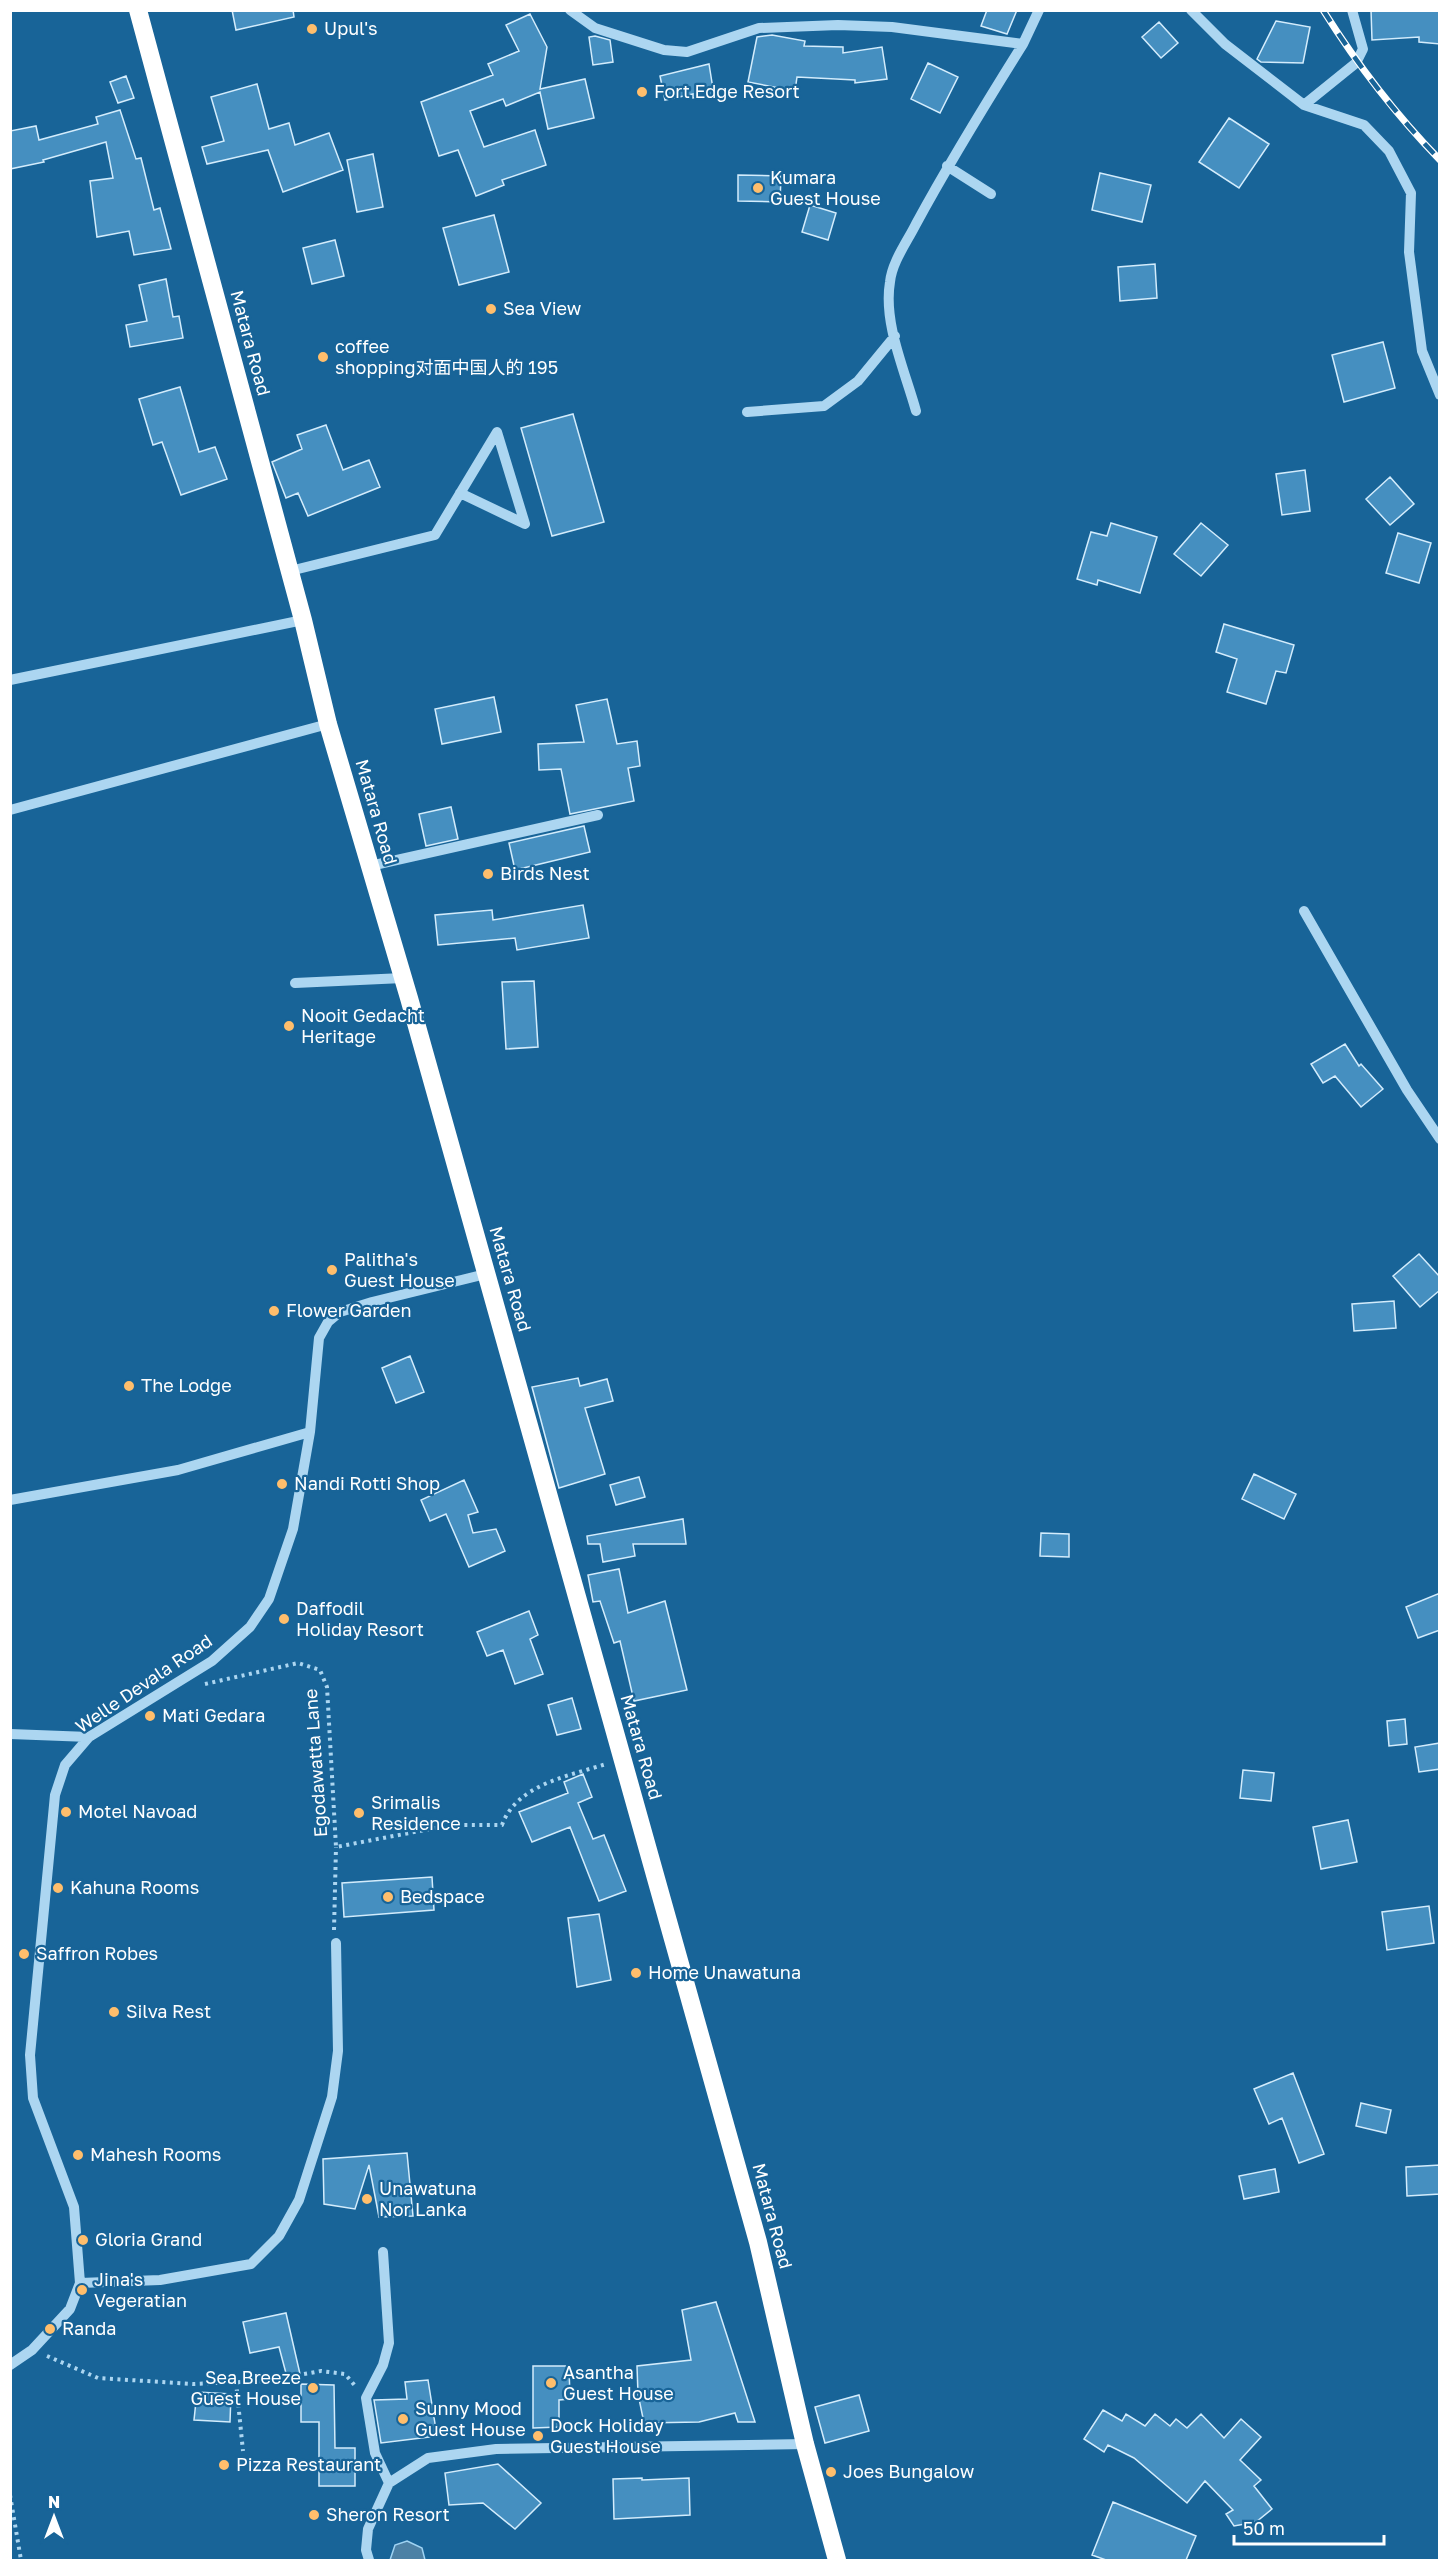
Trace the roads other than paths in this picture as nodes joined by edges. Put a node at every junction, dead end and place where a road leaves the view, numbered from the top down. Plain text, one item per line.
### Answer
1 (138, 10) edge
2 (570, 10) edge
3 (1039, 10) edge
4 (1191, 10) edge
5 (1352, 10) edge
6 (1023, 44) junction
7 (1304, 105) junction
8 (947, 166) junction
9 (991, 194) dead end
10 (895, 336) junction
11 (1440, 395) edge
12 (916, 411) dead end
13 (747, 412) dead end
14 (460, 493) junction
15 (290, 571) junction
16 (303, 620) junction
17 (10, 680) edge
18 (328, 724) junction
19 (10, 810) edge
20 (598, 815) dead end
21 (370, 866) junction
22 (1304, 911) dead end
23 (403, 978) junction
24 (295, 983) dead end
25 (1440, 1139) edge
26 (486, 1274) junction
27 (310, 1432) junction
28 (10, 1500) edge
29 (10, 1734) edge
30 (89, 1737) junction
31 (336, 1943) road end
32 (383, 2252) dead end
33 (80, 2283) junction
34 (10, 2365) edge
35 (805, 2444) junction
36 (389, 2483) junction
37 (369, 2560) edge
38 (837, 2560) edge

1 - 15 highway, Matara Road
2 - 6 street
3 - 6 street
4 - 7 street
5 - 7 street
6 - 8 street
7 - 11 street
8 - 9 street
8 - 10 street
10 - 12 street
10 - 13 street
14 - 14 street
14 - 15 street
15 - 16 highway, Matara Road
16 - 17 street
16 - 18 highway, Matara Road
18 - 19 street
18 - 21 highway, Matara Road
20 - 21 street
21 - 23 highway, Matara Road
22 - 25 street
23 - 24 street
23 - 26 highway, Matara Road
26 - 27 street, Welle Devala Road
26 - 35 highway, Matara Road
27 - 28 street
27 - 30 street, Welle Devala Road
29 - 30 street
30 - 33 street, Welle Devala Road
31 - 33 street
32 - 36 street
33 - 34 street, Welle Devala Road
35 - 36 street
35 - 38 highway, Matara Road
36 - 37 street

